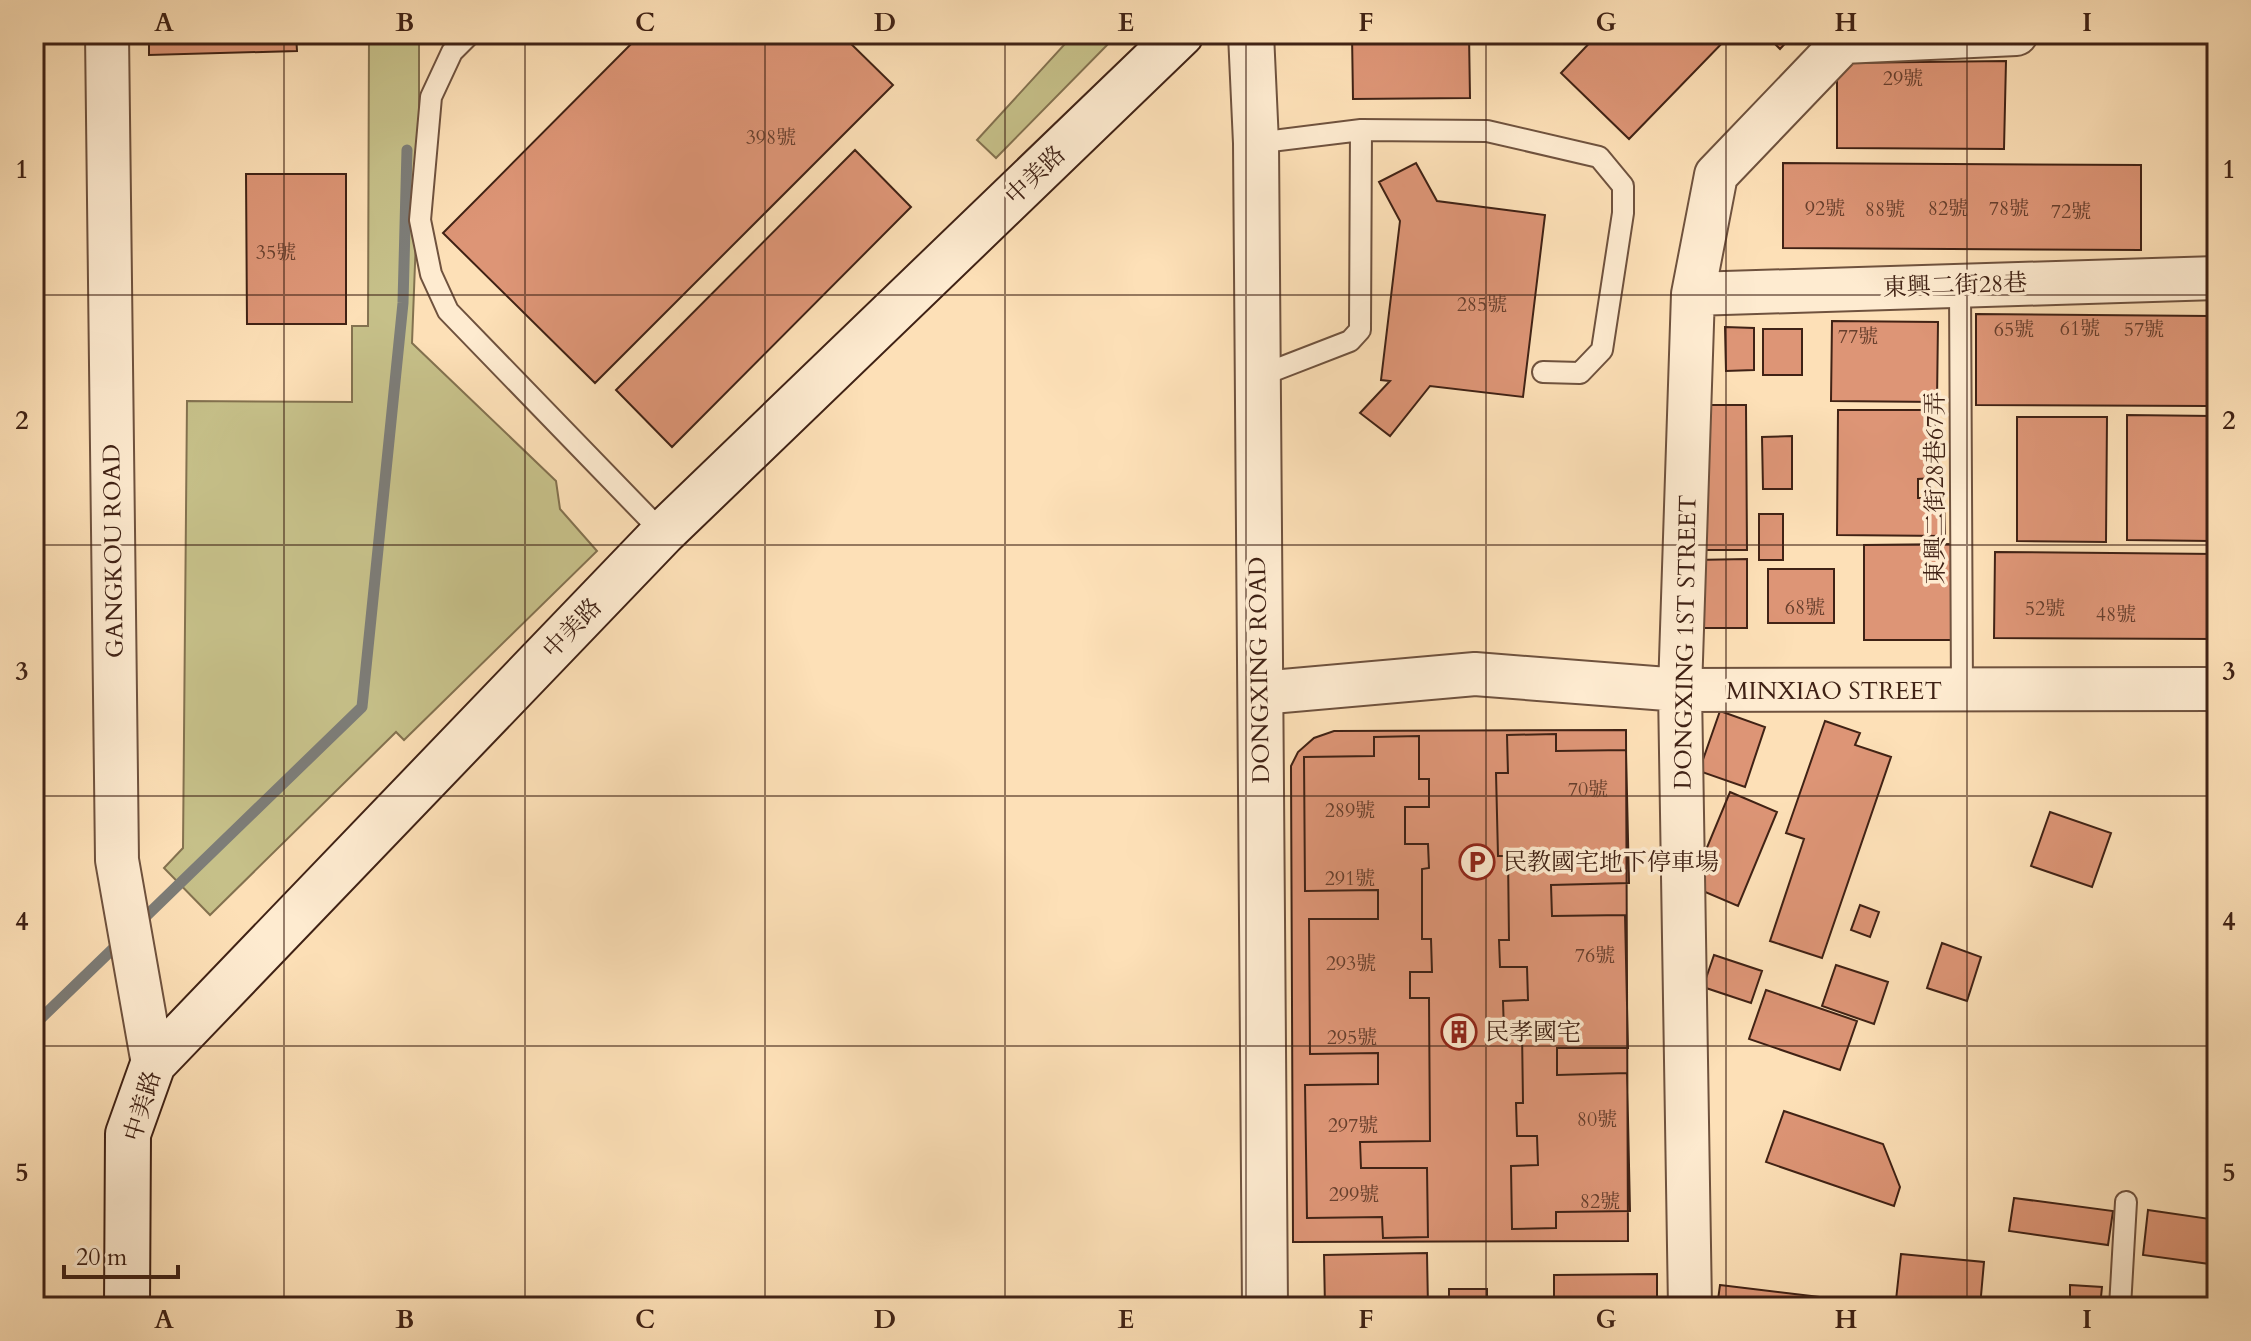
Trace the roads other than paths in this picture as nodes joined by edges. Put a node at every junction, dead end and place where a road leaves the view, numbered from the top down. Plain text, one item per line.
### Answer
1 (107, 34) edge
2 (470, 34) edge
3 (1181, 34) edge
4 (1251, 34) edge
5 (2016, 34) edge
6 (1847, 38) edge
7 (1361, 130) junction
8 (1256, 143) junction
9 (2217, 278) edge
10 (1960, 285) junction
11 (1693, 294) junction
12 (1543, 372) dead end
13 (1257, 377) junction
14 (663, 533) junction
15 (2217, 689) edge
16 (1680, 690) junction
17 (1962, 691) junction
18 (1260, 693) junction
19 (153, 1064) junction
20 (2126, 1202) dead end
21 (127, 1307) edge
22 (1265, 1307) edge
23 (1690, 1307) edge
24 (2120, 1307) edge

1 - 19 street, GANGKOU ROAD
2 - 14 lane
3 - 14 main road, 中美路
4 - 8 main road, DONGXING ROAD
5 - 6 street
6 - 11 street, DONGXING 1ST STREET
7 - 8 lane
7 - 12 lane
7 - 13 lane
8 - 13 main road, DONGXING ROAD
9 - 10 street, 東興二街28巷
10 - 11 street, 東興二街28巷
10 - 17 lane, 東興二街28巷67弄
11 - 16 street, DONGXING 1ST STREET
13 - 18 main road, DONGXING ROAD
14 - 19 main road, 中美路
15 - 17 street, MINXIAO STREET
16 - 17 street, MINXIAO STREET
16 - 18 street, MINXIAO STREET
16 - 23 street, DONGXING 1ST STREET
18 - 22 main road, DONGXING ROAD
19 - 21 main road, 中美路
20 - 24 lane

